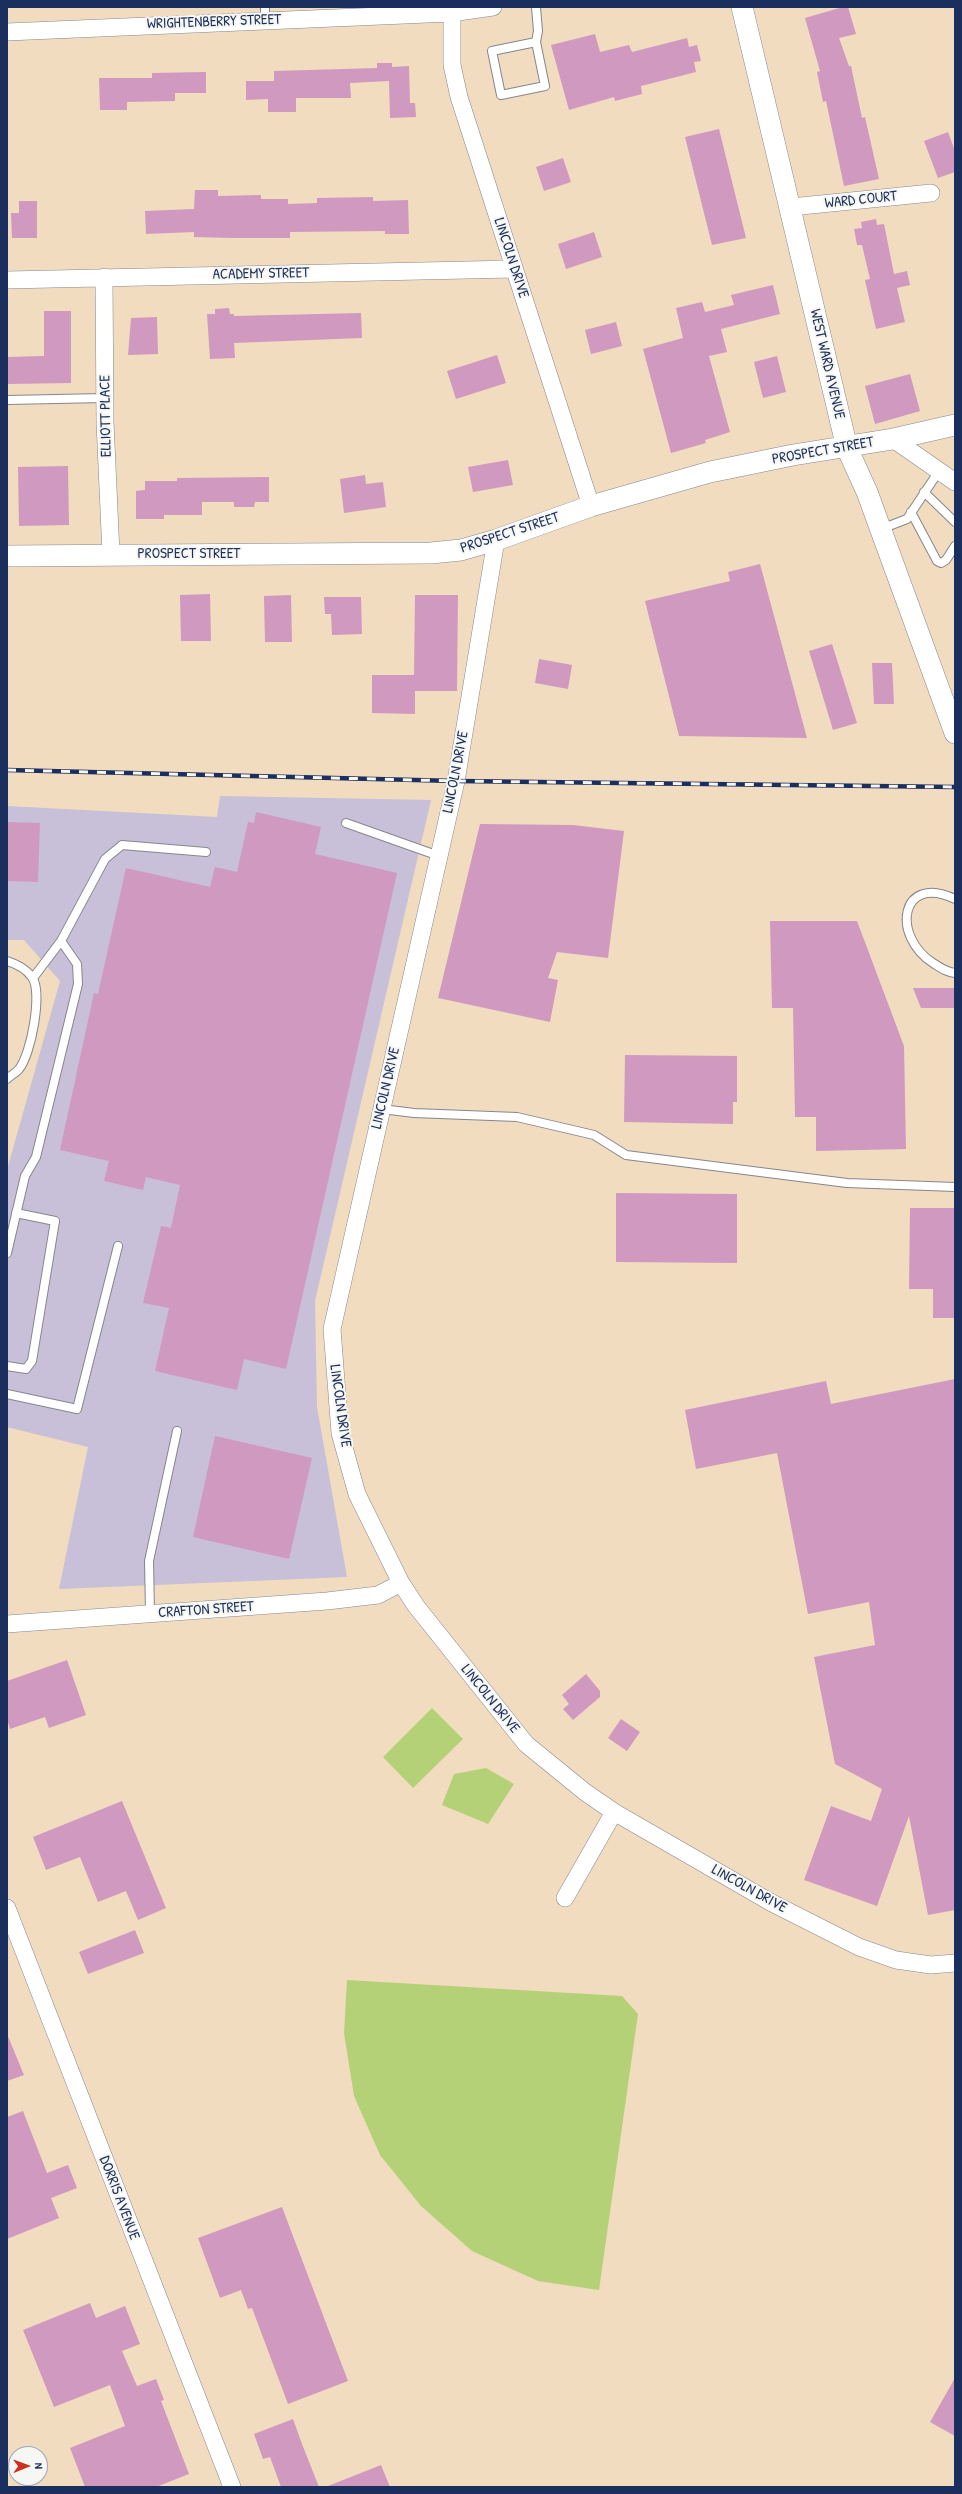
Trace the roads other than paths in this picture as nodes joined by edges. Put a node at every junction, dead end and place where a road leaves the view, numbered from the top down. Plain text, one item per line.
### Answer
1 (493, 7) edge
2 (536, 7) edge
3 (742, 7) edge
4 (452, 10) edge
5 (265, 14) edge
6 (7, 32) edge
7 (536, 42) junction
8 (931, 193) dead end
9 (791, 207) junction
10 (514, 269) junction
11 (104, 277) junction
12 (7, 280) edge
13 (105, 398) junction
14 (7, 400) edge
15 (955, 425) edge
16 (893, 439) junction
17 (847, 448) junction
18 (939, 471) junction
19 (955, 482) edge
20 (924, 492) junction
21 (591, 506) junction
22 (911, 512) junction
23 (955, 522) edge
24 (880, 530) junction
25 (496, 540) junction
26 (955, 546) edge
27 (111, 554) junction
28 (7, 556) edge
29 (955, 734) edge
30 (346, 823) dead end
31 (206, 852) dead end
32 (439, 856) junction
33 (955, 899) edge
34 (61, 941) junction
35 (7, 961) edge
36 (955, 973) edge
37 (33, 978) junction
38 (7, 1079) edge
39 (382, 1109) junction
40 (955, 1187) edge
41 (16, 1213) junction
42 (118, 1246) dead end
43 (7, 1253) edge
44 (7, 1367) edge
45 (7, 1394) edge
46 (177, 1431) dead end
47 (401, 1583) junction
48 (150, 1613) junction
49 (7, 1624) edge
50 (614, 1812) junction
51 (566, 1898) dead end
52 (7, 1908) edge
53 (955, 1963) edge
54 (232, 2487) edge

1 - 4 street, WRIGHTENBERRY STREET
2 - 7 lane
3 - 9 street, WEST WARD AVENUE
4 - 5 street, WRIGHTENBERRY STREET
4 - 10 street, LINCOLN DRIVE
5 - 6 street, WRIGHTENBERRY STREET
7 - 7 lane
8 - 9 street, WARD COURT
9 - 17 street, WEST WARD AVENUE
10 - 11 street, ACADEMY STREET
10 - 21 street, LINCOLN DRIVE
11 - 12 street, ACADEMY STREET
11 - 13 street, ELLIOTT PLACE
13 - 14 lane
13 - 27 street, ELLIOTT PLACE
15 - 16 street, PROSPECT STREET
16 - 17 street, PROSPECT STREET
16 - 18 street
17 - 21 street, PROSPECT STREET
17 - 24 street, WEST WARD AVENUE
18 - 19 street
18 - 20 lane
20 - 22 lane
20 - 23 lane
21 - 25 street, PROSPECT STREET
22 - 24 lane
22 - 26 lane
24 - 29 street, WEST WARD AVENUE
25 - 27 street, PROSPECT STREET
25 - 32 street, LINCOLN DRIVE
27 - 28 street, PROSPECT STREET
30 - 32 lane
31 - 34 lane
32 - 39 street, LINCOLN DRIVE
33 - 36 lane
34 - 37 lane
34 - 41 lane
35 - 37 lane
37 - 38 lane
39 - 40 lane
39 - 47 street, LINCOLN DRIVE
41 - 43 lane
41 - 44 lane
42 - 45 lane
46 - 48 lane
47 - 48 street, CRAFTON STREET
47 - 50 street, LINCOLN DRIVE
48 - 49 street, CRAFTON STREET
50 - 51 street
50 - 53 street, LINCOLN DRIVE
52 - 54 street, DORRIS AVENUE

